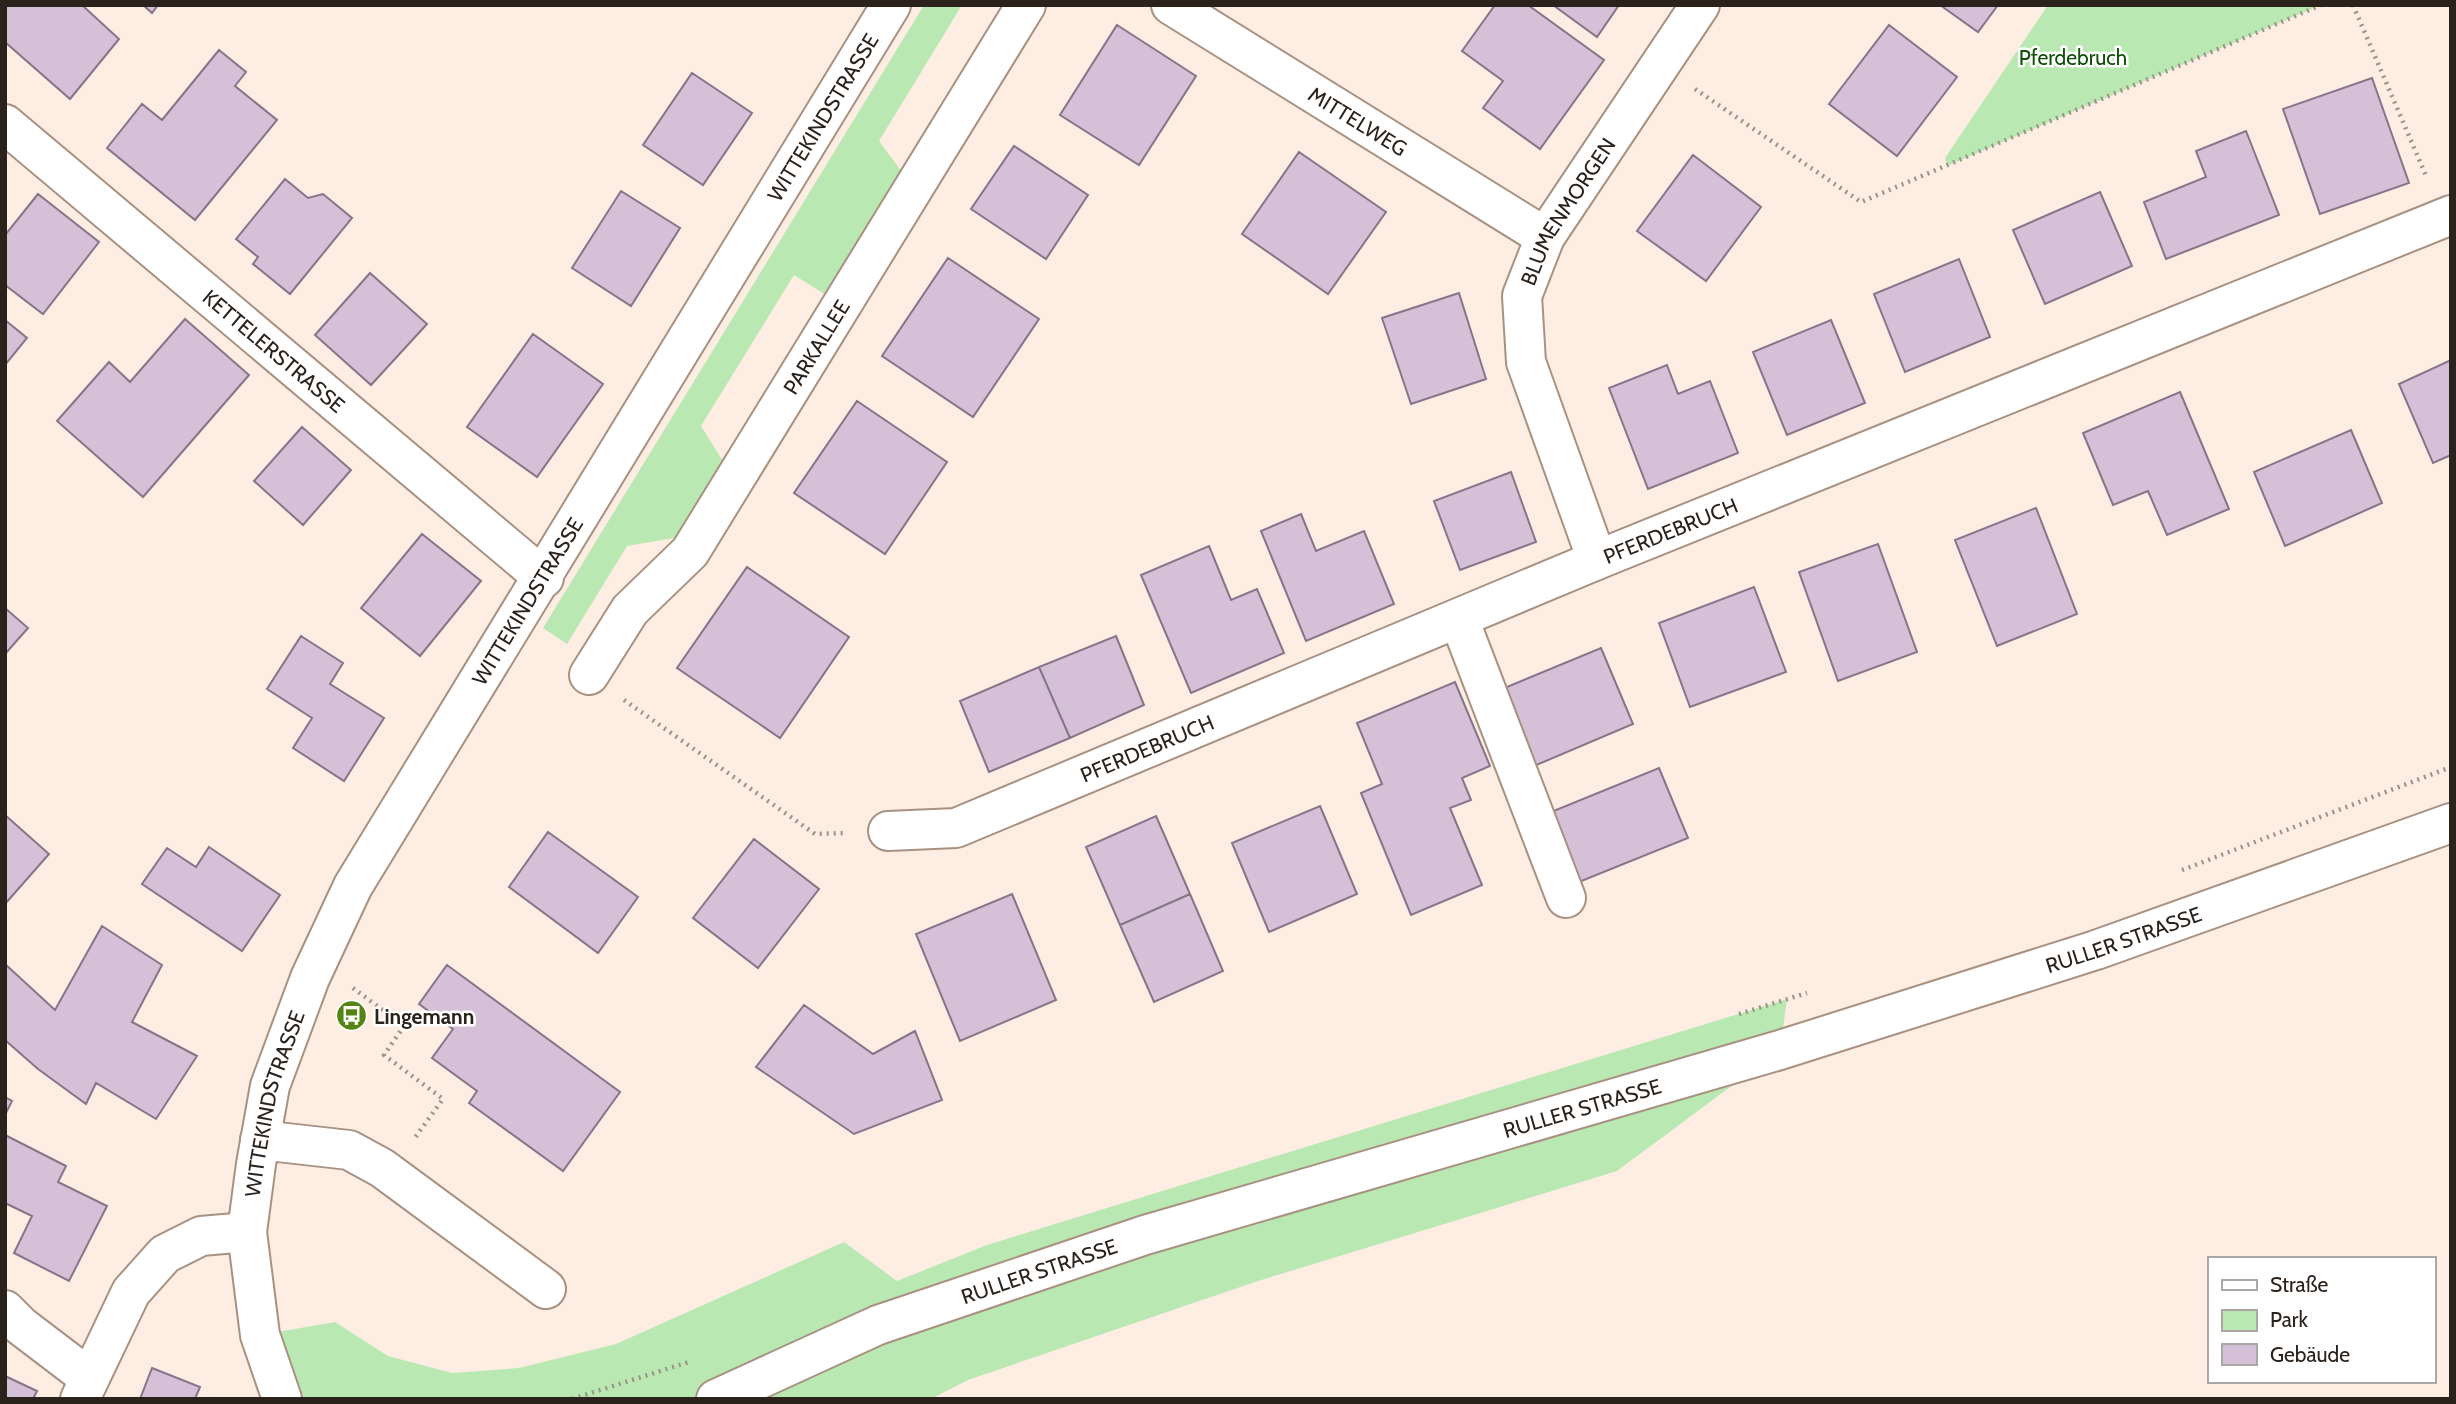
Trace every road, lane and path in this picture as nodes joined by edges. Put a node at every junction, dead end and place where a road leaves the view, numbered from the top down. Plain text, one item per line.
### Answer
1 (891, 5) edge
2 (1026, 5) edge
3 (1171, 5) edge
4 (1700, 5) edge
5 (2321, 5) edge
6 (2353, 5) edge
7 (1660, 65) junction
8 (5, 124) edge
9 (2447, 216) edge
10 (1545, 237) junction
11 (1597, 560) junction
12 (544, 578) junction
13 (1459, 619) junction
14 (589, 675) joint
15 (2451, 823) edge
16 (888, 831) joint
17 (1566, 898) dead end
18 (318, 961) junction
19 (260, 1140) junction
20 (390, 1174) junction
21 (247, 1232) junction
22 (546, 1289) dead end
23 (5, 1310) edge
24 (260, 1335) junction
25 (84, 1388) edge
26 (282, 1399) edge
27 (310, 1399) edge
28 (716, 1399) edge

1 - 12 street, WITTEKINDSTRASSE
2 - 14 street, PARKALLEE
3 - 10 street, MITTELWEG
4 - 7 street, BLUMENMORGEN
5 - 7 path
6 - 9 path
7 - 10 street, BLUMENMORGEN
8 - 12 street, KETTELERSTRASSE
9 - 11 street, PFERDEBRUCH
10 - 11 street, BLUMENMORGEN
11 - 13 street, PFERDEBRUCH
12 - 18 street, WITTEKINDSTRASSE
13 - 16 street, PFERDEBRUCH
13 - 17 street
14 - 16 path
15 - 28 street, RULLER STRASSE
18 - 19 street, WITTEKINDSTRASSE
18 - 20 path
19 - 20 street
19 - 21 street, WITTEKINDSTRASSE
20 - 22 street
21 - 24 street, WITTEKINDSTRASSE
21 - 25 street
23 - 25 street
24 - 26 street, WITTEKINDSTRASSE
24 - 27 street

